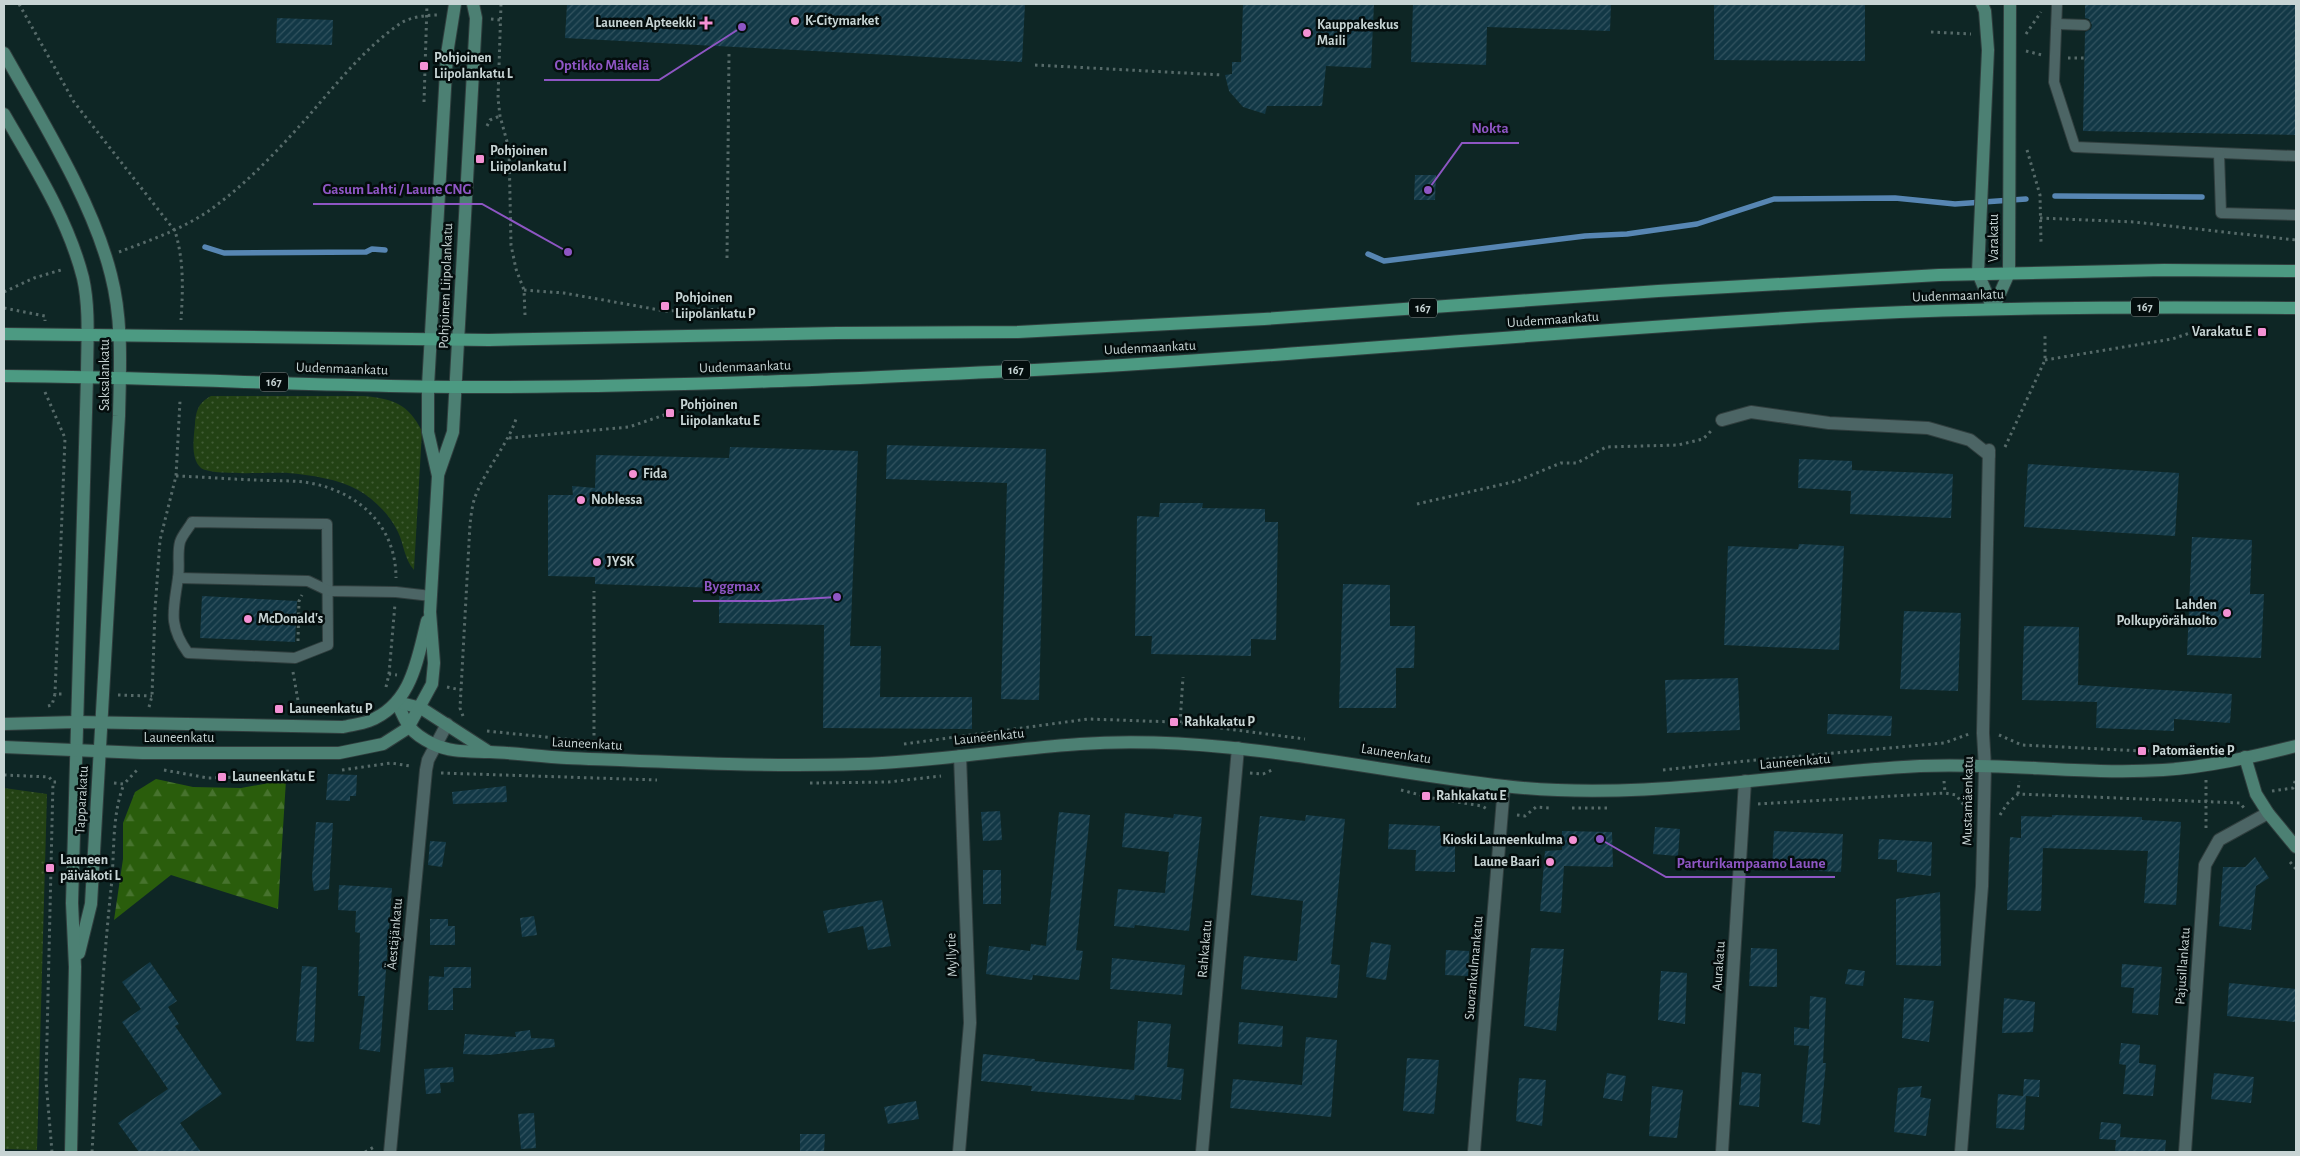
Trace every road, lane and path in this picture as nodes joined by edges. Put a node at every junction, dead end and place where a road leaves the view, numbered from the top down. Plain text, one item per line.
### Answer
1 (19, 4) edge
2 (427, 4) edge
3 (455, 4) edge
4 (473, 4) edge
5 (500, 4) edge
6 (1982, 4) edge
7 (2010, 4) edge
8 (2041, 4) edge
9 (2057, 4) edge
10 (426, 15) junction
11 (2057, 24) junction
12 (2085, 24) dead end
13 (2026, 36) dead end
14 (2026, 44) dead end
15 (4, 53) edge
16 (729, 53) dead end
17 (2025, 61) dead end
18 (1035, 65) dead end
19 (1222, 75) dead end
20 (424, 102) dead end
21 (4, 114) edge
22 (2026, 141) dead end
23 (2218, 154) junction
24 (2296, 156) edge
25 (2296, 214) edge
26 (2040, 218) junction
27 (175, 231) junction
28 (2296, 240) edge
29 (2041, 242) dead end
30 (116, 253) dead end
31 (727, 258) dead end
32 (61, 270) dead end
33 (2296, 271) edge
34 (2009, 272) junction
35 (1978, 273) junction
36 (524, 290) junction
37 (4, 292) edge
38 (4, 308) edge
39 (2296, 308) edge
40 (726, 309) dead end
41 (1993, 309) junction
42 (524, 315) dead end
43 (181, 327) dead end
44 (2262, 332) dead end
45 (4, 334) edge
46 (2045, 334) dead end
47 (46, 335) junction
48 (87, 335) junction
49 (120, 336) junction
50 (430, 339) junction
51 (459, 339) junction
52 (2044, 360) junction
53 (4, 376) edge
54 (45, 376) junction
55 (86, 377) junction
56 (120, 377) junction
57 (428, 386) junction
58 (457, 387) junction
59 (180, 400) dead end
60 (670, 413) dead end
61 (518, 416) dead end
62 (1722, 420) joint
63 (508, 438) junction
64 (2003, 451) dead end
65 (438, 476) junction
66 (1417, 504) dead end
67 (178, 578) junction
68 (308, 581) junction
69 (329, 590) junction
70 (594, 591) dead end
71 (431, 596) junction
72 (430, 612) junction
73 (295, 658) junction
74 (1183, 677) dead end
75 (412, 679) junction
76 (432, 684) junction
77 (460, 690) junction
78 (55, 694) dead end
79 (383, 695) dead end
80 (397, 702) junction
81 (421, 708) junction
82 (293, 712) dead end
83 (309, 712) dead end
84 (300, 713) junction
85 (464, 718) dead end
86 (76, 722) junction
87 (101, 723) junction
88 (1180, 723) dead end
89 (4, 724) edge
90 (145, 724) junction
91 (447, 724) junction
92 (408, 728) junction
93 (594, 742) dead end
94 (4, 746) edge
95 (435, 746) junction
96 (2296, 746) edge
97 (1238, 748) junction
98 (74, 751) junction
99 (99, 752) junction
100 (489, 752) junction
101 (960, 756) junction
102 (2245, 757) junction
103 (1985, 767) junction
104 (1281, 768) dead end
105 (160, 770) dead end
106 (298, 770) dead end
107 (337, 770) dead end
108 (426, 770) junction
109 (1236, 771) junction
110 (961, 774) junction
111 (4, 775) edge
112 (667, 780) dead end
113 (53, 782) junction
114 (74, 782) junction
115 (1745, 782) junction
116 (801, 783) dead end
117 (124, 784) dead end
118 (1504, 786) junction
119 (1398, 789) dead end
120 (1744, 805) junction
121 (1554, 808) dead end
122 (1563, 808) dead end
123 (1609, 808) dead end
124 (1502, 813) junction
125 (2268, 813) junction
126 (1984, 819) junction
127 (2254, 820) junction
128 (2296, 847) edge
129 (2284, 855) dead end
130 (2296, 869) edge
131 (75, 968) junction
132 (52, 1152) edge
133 (71, 1152) edge
134 (92, 1152) edge
135 (390, 1152) edge
136 (958, 1152) edge
137 (1202, 1152) edge
138 (1474, 1152) edge
139 (1722, 1152) edge
140 (1961, 1152) edge
141 (2185, 1152) edge

1 - 27 path
2 - 10 path
3 - 50 street, Pohjoinen Liipolankatu
4 - 51 street, Pohjoinen Liipolankatu
5 - 36 path
6 - 35 street, Varakatu
7 - 34 street, Varakatu
8 - 13 path
9 - 11 lane
10 - 20 path
10 - 27 path
11 - 12 lane
11 - 23 lane
14 - 17 path
15 - 49 street, Saksalankatu
16 - 31 path
18 - 19 path
21 - 48 street, Saksalankatu
22 - 26 path
23 - 24 lane
23 - 25 lane
26 - 28 path
26 - 29 path
27 - 30 path
27 - 43 path
32 - 37 path
33 - 34 main road, Uudenmaankatu / 167
34 - 35 main road, Uudenmaankatu / 167
34 - 41 street, Varakatu
35 - 41 street, Varakatu
35 - 51 main road, Uudenmaankatu / 167
36 - 40 path
36 - 42 path
38 - 47 path
39 - 41 main road, Uudenmaankatu / 167
41 - 58 main road, Uudenmaankatu / 167
44 - 52 path
45 - 47 main road, Uudenmaankatu / 167
46 - 52 path
47 - 48 main road, Uudenmaankatu / 167
48 - 49 main road, Uudenmaankatu / 167
48 - 55 street, Saksalankatu
49 - 50 main road, Uudenmaankatu / 167
49 - 56 street, Saksalankatu
50 - 51 main road, Uudenmaankatu / 167
50 - 57 street, Pohjoinen Liipolankatu
51 - 58 street, Pohjoinen Liipolankatu
52 - 64 path
53 - 54 main road, Uudenmaankatu / 167
54 - 55 main road, Uudenmaankatu / 167
54 - 78 path
55 - 56 main road, Uudenmaankatu / 167
55 - 86 street, Saksalankatu
56 - 57 main road, Uudenmaankatu / 167
56 - 87 street, Saksalankatu
57 - 58 main road, Uudenmaankatu / 167
57 - 65 street, Pohjoinen Liipolankatu
58 - 65 street, Pohjoinen Liipolankatu
59 - 90 path
60 - 63 path
61 - 63 path
62 - 66 path
62 - 103 street, Mustamäenkatu
63 - 77 path
65 - 71 street, Pohjoinen Liipolankatu
67 - 68 lane
67 - 69 lane
67 - 73 lane
68 - 69 lane
68 - 73 path
69 - 71 lane
69 - 73 lane
70 - 93 path
71 - 72 street, Pohjoinen Liipolankatu
72 - 75 street, Pohjoinen Liipolankatu
72 - 76 street, Pohjoinen Liipolankatu
73 - 84 path
74 - 88 path
75 - 79 path
75 - 80 street, Pohjoinen Liipolankatu
76 - 77 path
76 - 81 street, Pohjoinen Liipolankatu
77 - 85 path
80 - 81 street, Launeenkatu
80 - 90 street, Launeenkatu
80 - 92 street
81 - 91 street, Launeenkatu
81 - 92 street, Launeenkatu
82 - 84 path
83 - 84 path
86 - 87 street, Launeenkatu
86 - 89 street, Launeenkatu
86 - 98 street, Tapparakatu
87 - 90 street, Launeenkatu
87 - 99 street, Tapparakatu
91 - 95 street, Äestäjänkatu
91 - 100 street, Launeenkatu
92 - 95 street, Launeenkatu
92 - 99 street, Launeenkatu
94 - 98 street, Launeenkatu
95 - 100 street, Launeenkatu
95 - 108 street, Äestäjänkatu
96 - 102 street, Launeenkatu
97 - 101 street, Launeenkatu
97 - 109 street, Rahkakatu
97 - 118 street, Launeenkatu
98 - 99 street, Launeenkatu
98 - 114 street, Tapparakatu
99 - 131 street, Tapparakatu
100 - 101 street, Launeenkatu
101 - 110 street, Myllytie
102 - 103 street, Launeenkatu
102 - 125 street
103 - 115 street, Launeenkatu
103 - 126 street, Mustamäenkatu
104 - 109 path
105 - 106 path
107 - 108 path
108 - 112 path
108 - 135 street, Äestäjänkatu
109 - 137 street, Rahkakatu
110 - 116 path
110 - 136 street, Myllytie
111 - 113 path
113 - 114 path
113 - 132 path
114 - 131 street, Tapparakatu
115 - 118 street, Launeenkatu
115 - 120 street, Aurakatu
117 - 134 path
118 - 124 street, Suorankulmankatu
119 - 124 path
120 - 126 path
120 - 139 street, Aurakatu
121 - 124 path
122 - 123 path
124 - 138 street, Suorankulmankatu
125 - 127 street, Pajusillankatu
125 - 128 street
126 - 127 path
126 - 140 street, Mustamäenkatu
127 - 141 street, Pajusillankatu
129 - 130 path
131 - 133 street, Tapparakatu

